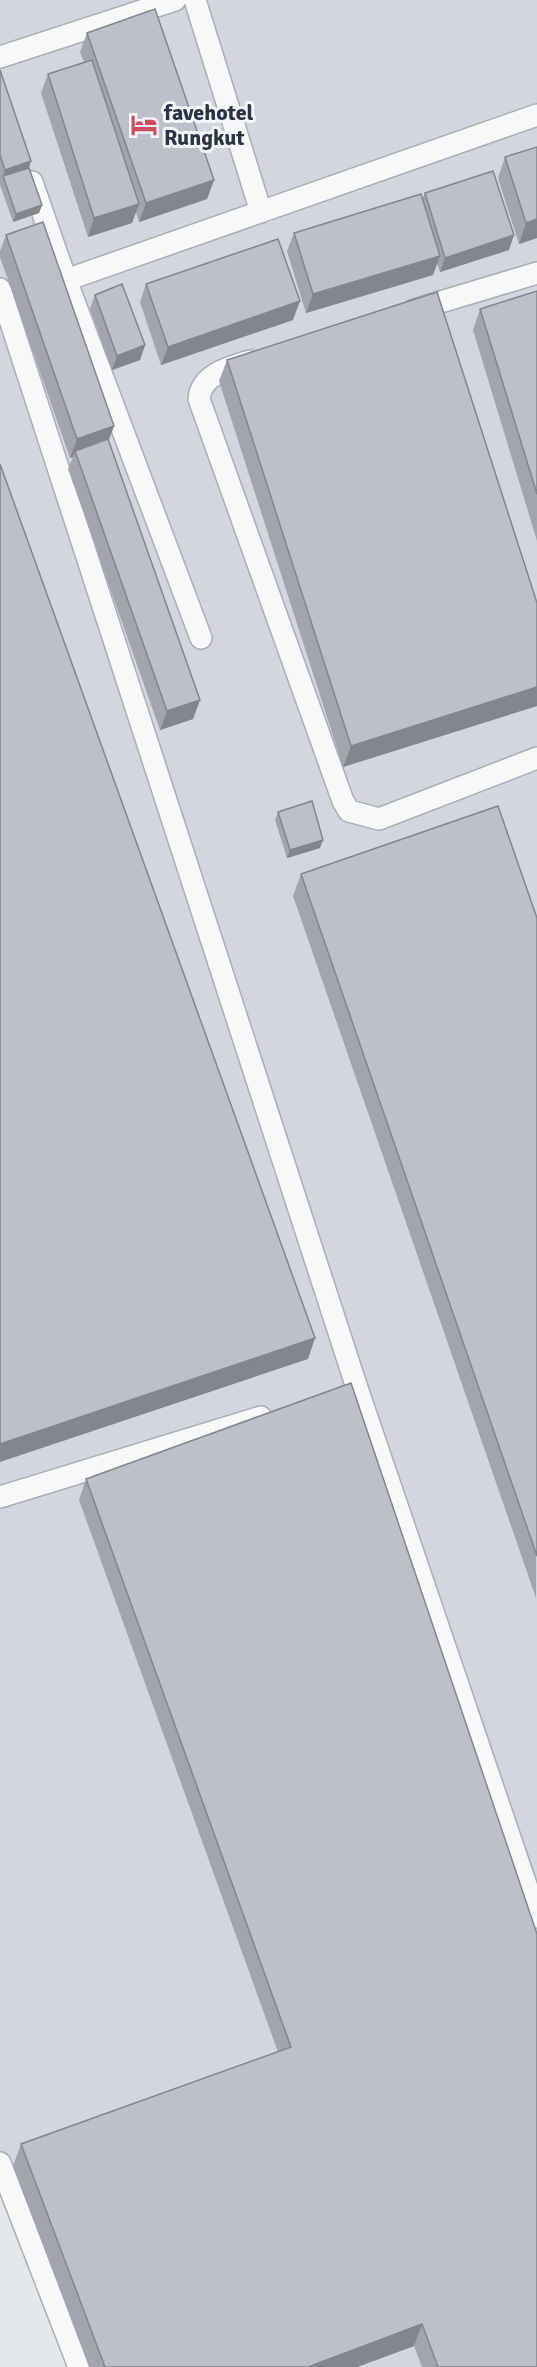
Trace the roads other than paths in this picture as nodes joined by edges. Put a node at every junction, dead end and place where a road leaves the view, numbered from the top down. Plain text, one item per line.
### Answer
1 (175, 0) edge
2 (195, 0) edge
3 (0, 57) edge
4 (537, 115) edge
5 (27, 168) edge
6 (261, 212) junction
7 (537, 273) edge
8 (66, 280) junction
9 (0, 289) edge
10 (396, 316) edge
11 (273, 353) edge
12 (201, 638) dead end
13 (537, 758) edge
14 (357, 1388) junction
15 (335, 1395) edge
16 (279, 1412) edge
17 (0, 1497) edge
18 (537, 1917) edge
19 (0, 2163) edge
20 (79, 2367) edge

1 - 3 lane
2 - 6 lane
4 - 6 lane
5 - 8 lane
6 - 8 lane
7 - 10 lane
8 - 12 lane
9 - 14 lane
11 - 13 lane
14 - 15 lane
14 - 18 lane
16 - 17 lane
19 - 20 lane

